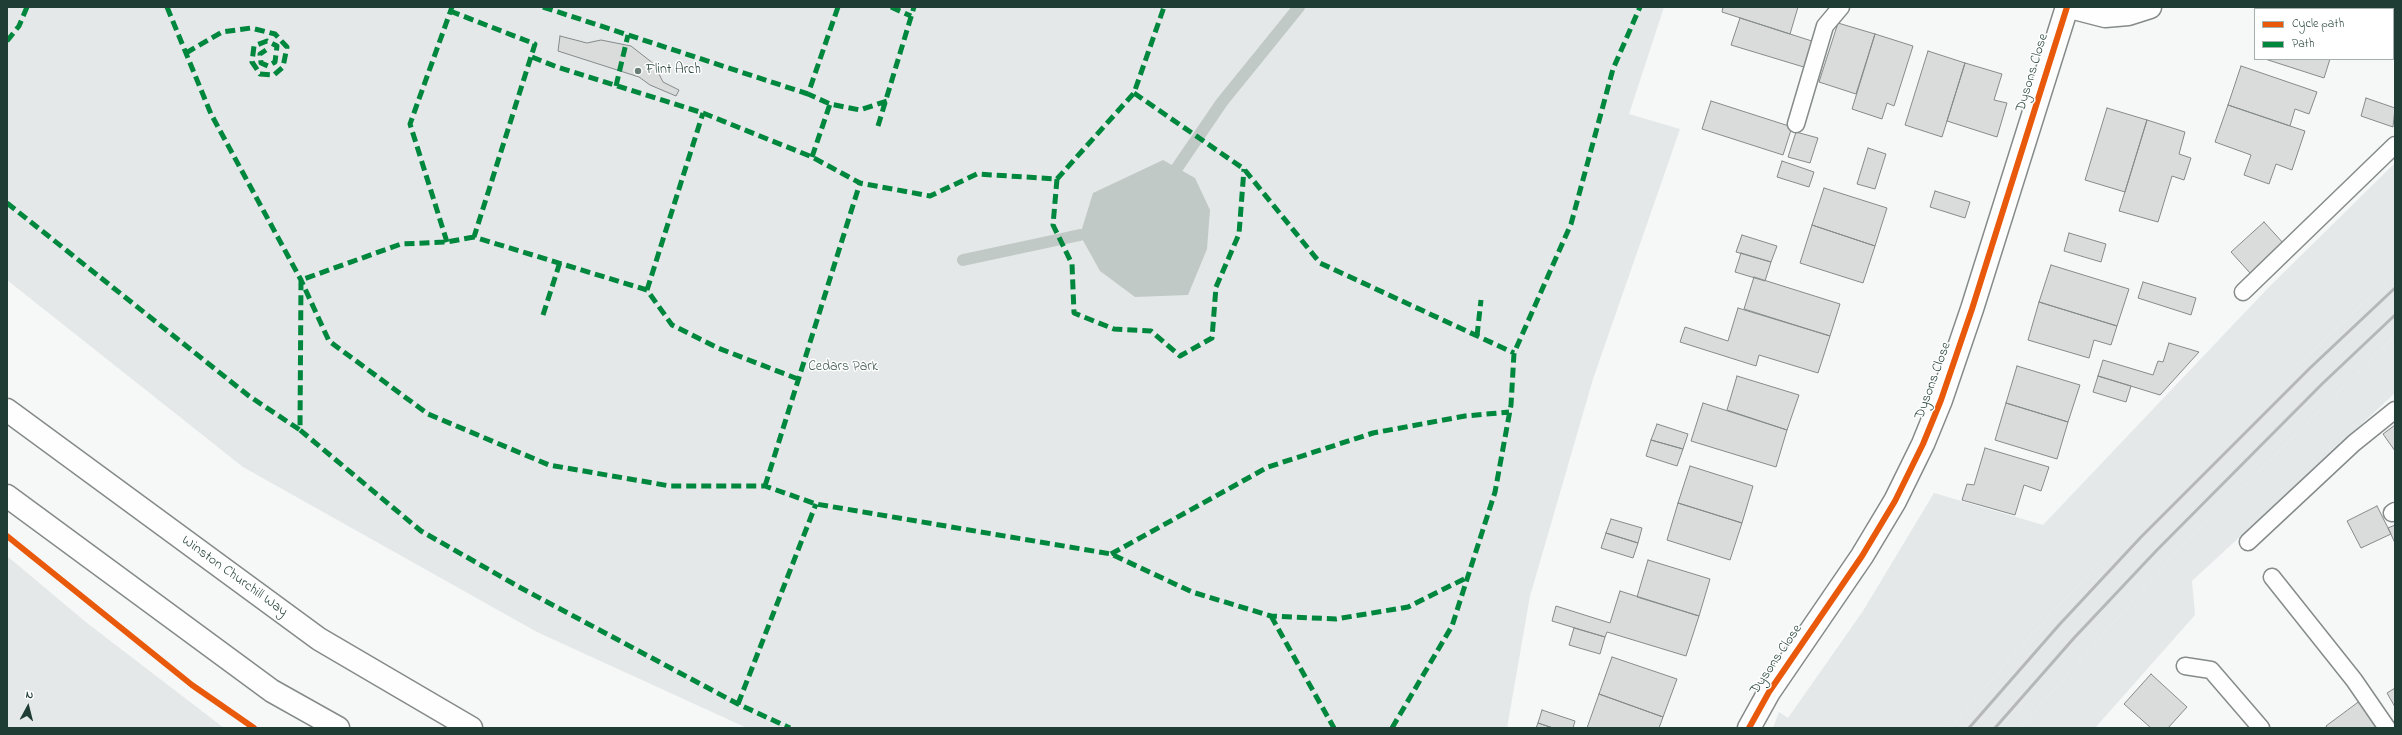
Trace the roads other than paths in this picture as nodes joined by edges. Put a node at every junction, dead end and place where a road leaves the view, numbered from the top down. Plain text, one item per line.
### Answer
1 (1841, 7) edge
2 (2066, 7) edge
3 (2070, 7) edge
4 (2150, 7) edge
5 (1796, 124) dead end
6 (2395, 145) edge
7 (2243, 292) dead end
8 (7, 410) edge
9 (2395, 410) edge
10 (7, 496) edge
11 (2248, 542) dead end
12 (2272, 577) dead end
13 (2185, 666) dead end
14 (338, 728) edge
15 (471, 728) edge
16 (1749, 728) edge
17 (2261, 728) edge
18 (2387, 728) edge

1 - 5 lane
2 - 16 main road, Dysons Close
3 - 4 main road
6 - 7 lane
8 - 15 main road, Winston Churchill Way
9 - 11 lane
10 - 14 main road
12 - 18 lane
13 - 17 lane

